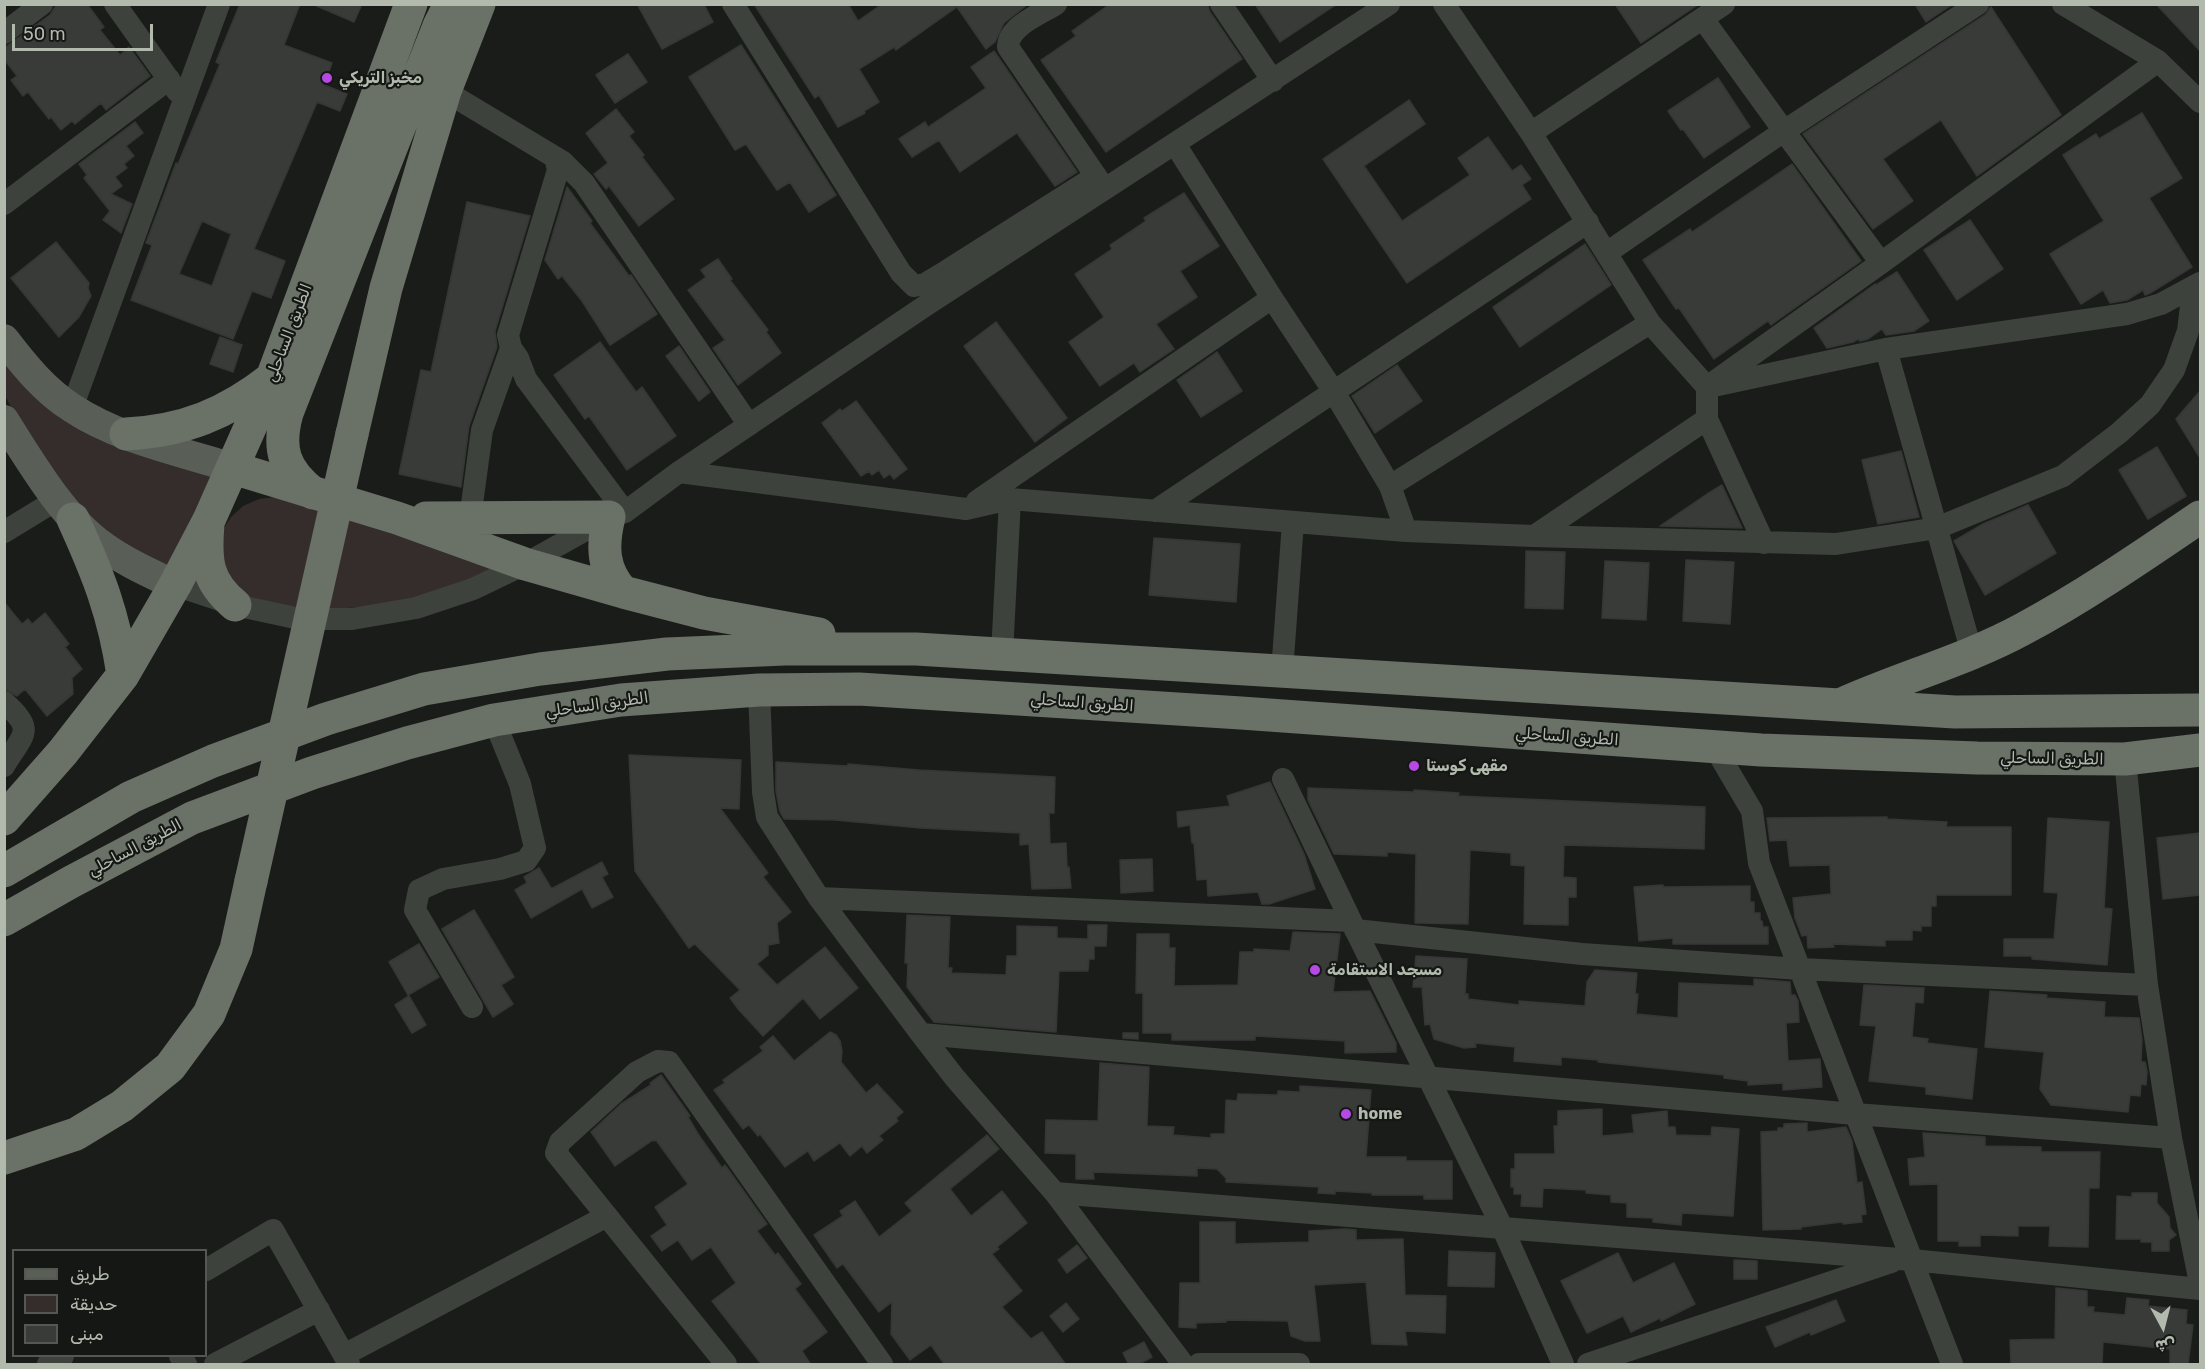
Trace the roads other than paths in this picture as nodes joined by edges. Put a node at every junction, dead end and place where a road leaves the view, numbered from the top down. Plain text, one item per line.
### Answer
1 (42, 4) edge
2 (114, 4) edge
3 (219, 4) edge
4 (411, 4) edge
5 (450, 4) edge
6 (479, 4) edge
7 (733, 4) edge
8 (1056, 4) edge
9 (1221, 4) edge
10 (1389, 4) edge
11 (1444, 4) edge
12 (1725, 4) edge
13 (1978, 4) edge
14 (2063, 4) edge
15 (1703, 19) junction
16 (4, 33) edge
17 (2158, 61) junction
18 (169, 79) junction
19 (1273, 81) junction
20 (445, 91) junction
21 (2200, 102) edge
22 (184, 103) junction
23 (1784, 131) junction
24 (1531, 133) junction
25 (1175, 144) junction
26 (555, 157) junction
27 (1101, 183) junction
28 (4, 204) edge
29 (1588, 222) junction
30 (1608, 252) junction
31 (1881, 263) junction
32 (2197, 286) edge
33 (1272, 298) junction
34 (1650, 323) junction
35 (4, 339) edge
36 (511, 348) junction
37 (1886, 349) junction
38 (272, 378) junction
39 (1707, 387) junction
40 (1334, 392) junction
41 (72, 408) junction
42 (1707, 419) junction
43 (4, 420) edge
44 (749, 425) junction
45 (126, 434) junction
46 (233, 468) junction
47 (679, 472) junction
48 (1390, 486) junction
49 (313, 493) junction
50 (1010, 499) junction
51 (65, 509) junction
52 (966, 509) junction
53 (1155, 511) junction
54 (617, 514) junction
55 (2200, 516) edge
56 (397, 518) junction
57 (470, 519) junction
58 (208, 520) junction
59 (1293, 522) junction
60 (1937, 528) junction
61 (1406, 531) junction
62 (4, 532) edge
63 (1534, 536) junction
64 (1764, 543) junction
65 (525, 564) junction
66 (175, 585) junction
67 (623, 592) junction
68 (236, 605) junction
69 (916, 649) junction
70 (1972, 653) junction
71 (1002, 654) junction
72 (1282, 672) junction
73 (123, 675) junction
74 (759, 690) junction
75 (4, 702) edge
76 (1838, 706) junction
77 (2200, 711) edge
78 (494, 720) junction
79 (1715, 748) junction
80 (2200, 750) edge
81 (2125, 759) junction
82 (4, 766) edge
83 (1283, 779) dead end
84 (4, 819) edge
85 (4, 872) edge
86 (819, 898) junction
87 (4, 920) edge
88 (1353, 926) junction
89 (1800, 969) junction
90 (2147, 985) junction
91 (472, 1007) dead end
92 (921, 1034) junction
93 (1429, 1078) junction
94 (1855, 1114) junction
95 (2171, 1138) junction
96 (4, 1158) edge
97 (1055, 1193) junction
98 (607, 1216) junction
99 (1503, 1229) junction
100 (1906, 1259) junction
101 (207, 1269) edge
102 (2200, 1283) edge
103 (2200, 1289) edge
104 (319, 1310) junction
105 (61, 1357) edge
106 (346, 1360) edge
107 (48, 1365) edge
108 (215, 1365) edge
109 (726, 1365) edge
110 (882, 1365) edge
111 (1183, 1365) edge
112 (1199, 1365) edge
113 (1299, 1365) edge
114 (1563, 1365) edge
115 (1588, 1365) edge
116 (1952, 1365) edge

1 - 16 street
2 - 18 street
3 - 22 street
4 - 38 highway, الطريق الساحلي
5 - 49 highway
6 - 20 highway
7 - 27 street
8 - 27 street
9 - 19 street
10 - 19 street
11 - 24 street
12 - 15 street
13 - 23 street
14 - 17 street
15 - 23 street
15 - 24 street
17 - 21 street
17 - 31 street
18 - 22 street
18 - 28 street
19 - 25 street
20 - 26 street
20 - 96 highway, bridge
22 - 41 street
23 - 30 street
23 - 31 street
24 - 29 street
25 - 27 street
25 - 33 street
26 - 36 street
26 - 44 street
27 - 44 street
29 - 30 street
29 - 40 street
30 - 34 street
31 - 39 street
32 - 37 street
32 - 60 street
33 - 40 street
33 - 52 street
34 - 39 street
34 - 48 street
35 - 41 main road
36 - 54 street
36 - 57 street
37 - 39 street
37 - 60 street
38 - 45 highway
38 - 46 highway, الطريق الساحلي
39 - 42 street
40 - 48 street
40 - 53 street
41 - 45 main road
42 - 63 street
42 - 64 street
43 - 51 main road
44 - 47 street
45 - 46 main road
46 - 49 highway
46 - 58 highway, الطريق الساحلي
47 - 52 street
47 - 54 street
48 - 61 street
49 - 56 highway
50 - 52 street
50 - 53 street
50 - 71 street
51 - 62 street
51 - 66 main road
51 - 73 highway
53 - 59 street
54 - 57 highway
54 - 65 street
54 - 67 highway
55 - 70 highway
56 - 57 highway
56 - 65 highway
58 - 66 highway, الطريق الساحلي
58 - 68 highway
59 - 61 street
59 - 72 street
60 - 64 street
60 - 70 street
61 - 63 street
63 - 64 street
65 - 67 highway
65 - 68 street
66 - 68 street
66 - 73 highway, الطريق الساحلي
67 - 69 highway
69 - 71 highway
69 - 85 highway
70 - 76 highway
71 - 72 highway
72 - 76 highway
73 - 84 highway, الطريق الساحلي
74 - 78 highway, الطريق الساحلي
74 - 79 highway, الطريق الساحلي
74 - 86 street
75 - 82 street
76 - 77 highway
78 - 87 highway, الطريق الساحلي
78 - 91 street
79 - 81 highway, الطريق الساحلي
79 - 89 street
80 - 81 highway, الطريق الساحلي
81 - 90 street
83 - 88 street
86 - 88 street
86 - 92 street
88 - 89 street
88 - 93 street
89 - 90 street
89 - 94 street
90 - 95 street
92 - 93 street
92 - 97 street
93 - 94 street
93 - 99 street
94 - 95 street
94 - 100 street
95 - 102 street
97 - 99 street
97 - 111 street
98 - 106 street
98 - 109 street
98 - 110 street
99 - 100 street
99 - 114 street
100 - 103 street
100 - 115 street
100 - 116 street
101 - 104 street
104 - 106 street
104 - 108 street
105 - 107 street
112 - 113 street

